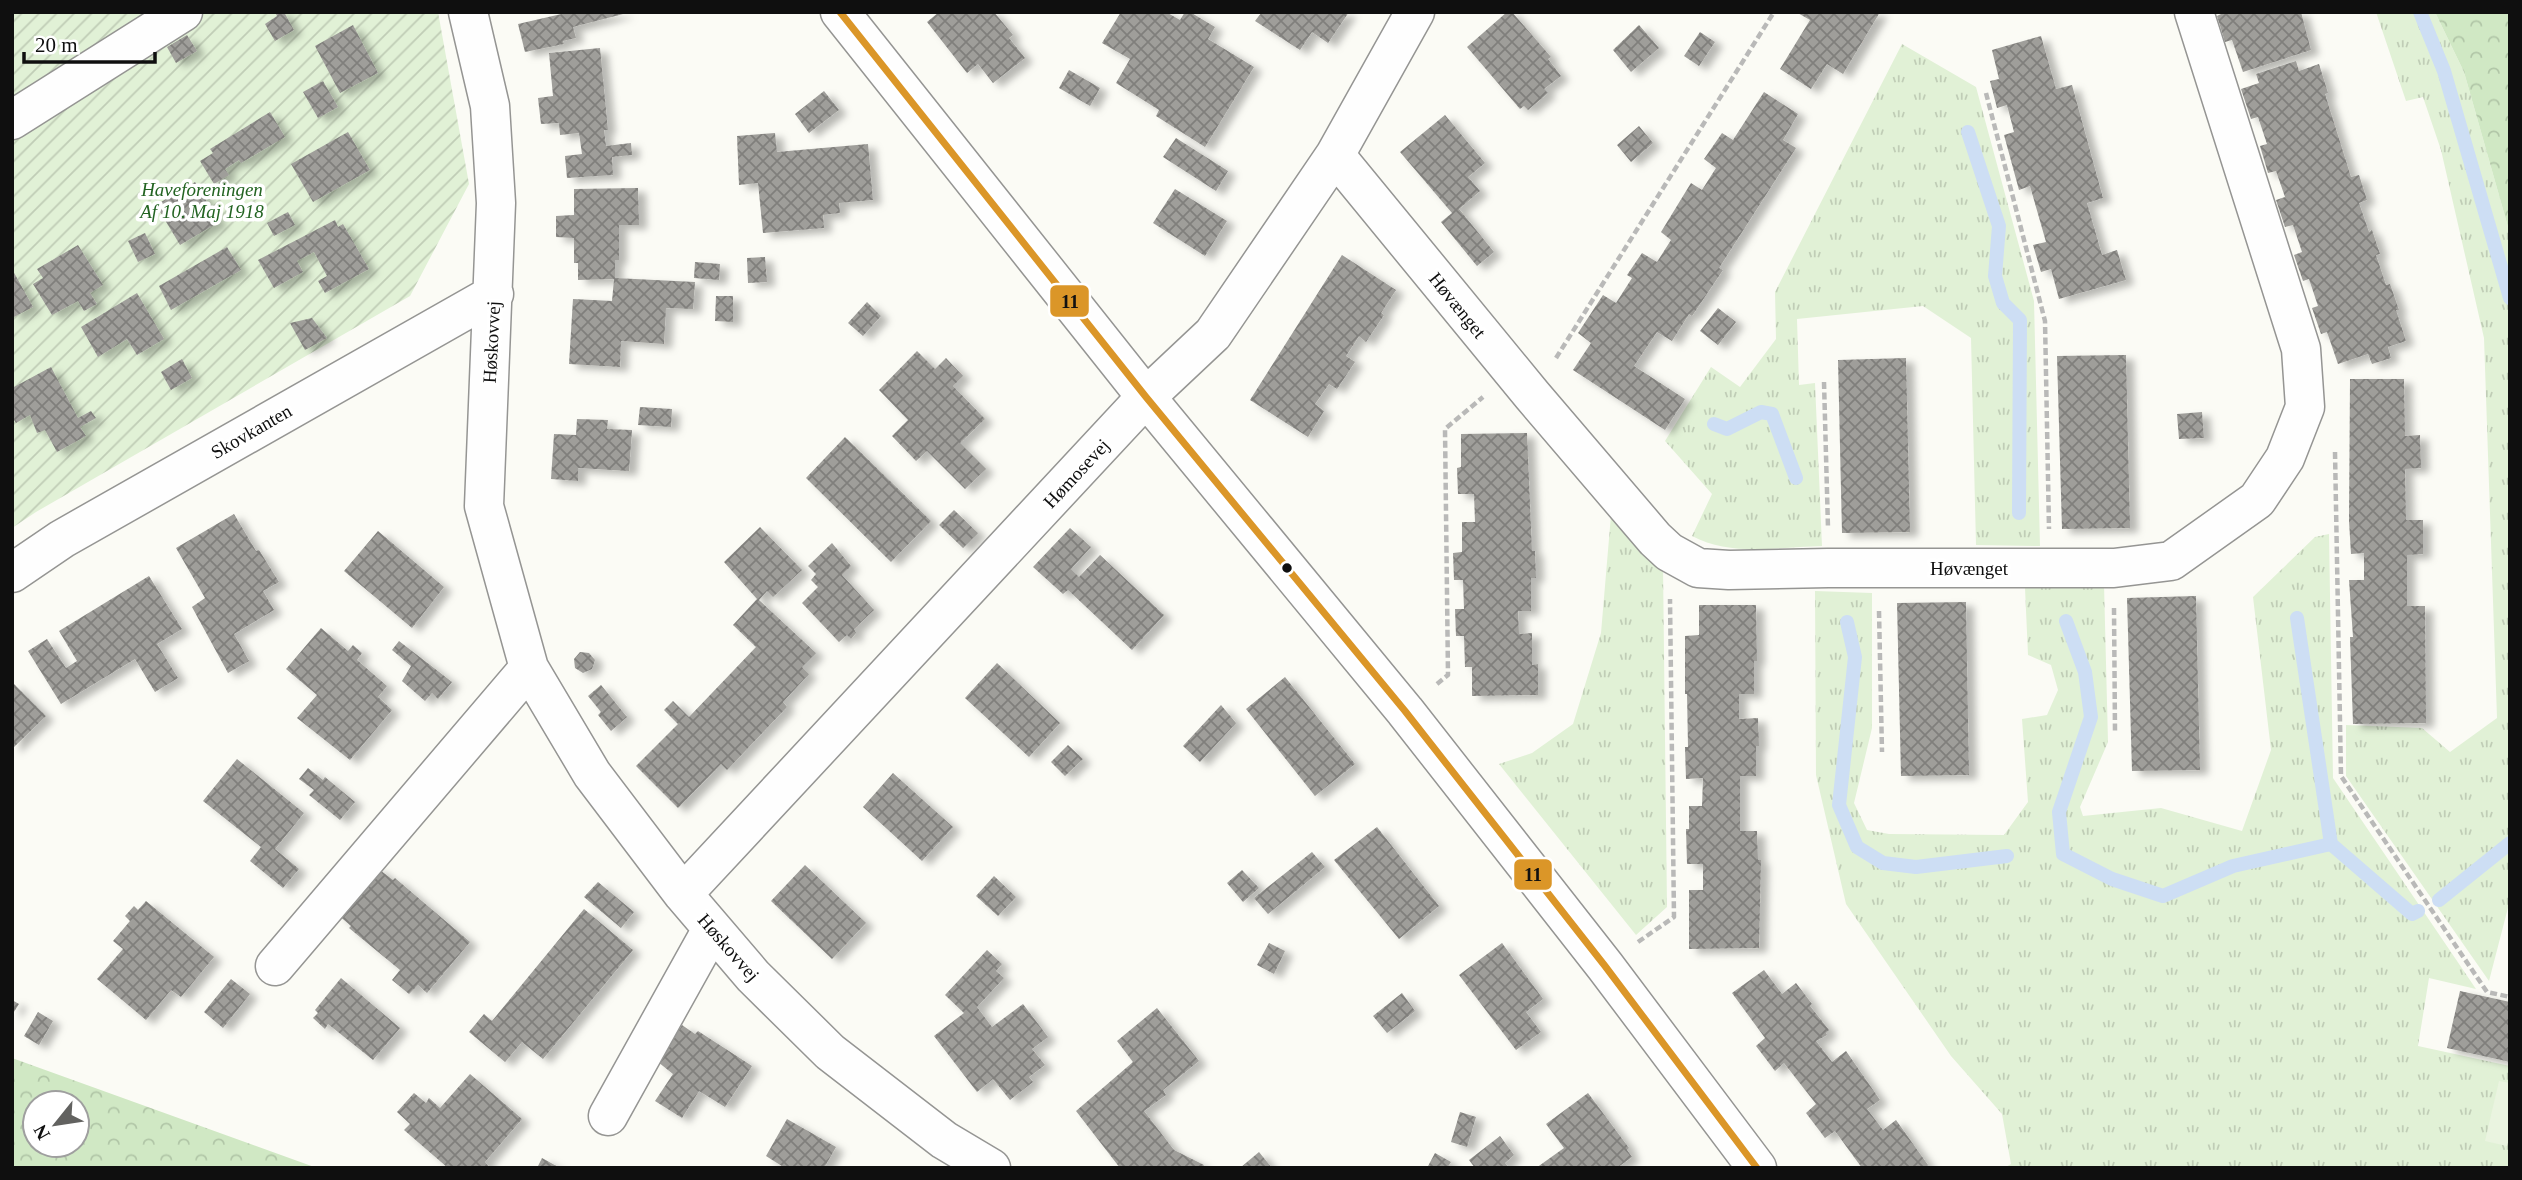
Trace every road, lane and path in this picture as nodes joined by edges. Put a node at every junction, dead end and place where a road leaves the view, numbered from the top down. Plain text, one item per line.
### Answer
1 (183, 12) edge
2 (468, 12) edge
3 (840, 12) edge
4 (1415, 12) edge
5 (1774, 12) edge
6 (2194, 12) edge
7 (1986, 93) dead end
8 (12, 120) edge
9 (1335, 155) junction
10 (494, 294) junction
11 (1824, 382) dead end
12 (1522, 384) junction
13 (1146, 397) junction
14 (2305, 407) junction
15 (1669, 552) junction
16 (1828, 568) junction
17 (1878, 568) junction
18 (2049, 568) junction
19 (2114, 568) junction
20 (12, 573) edge
21 (529, 668) junction
22 (1405, 711) junction
23 (2115, 731) dead end
24 (1882, 752) dead end
25 (683, 894) junction
26 (712, 929) junction
27 (1605, 966) junction
28 (275, 967) dead end
29 (2510, 997) edge
30 (608, 1116) dead end
31 (991, 1168) edge
32 (1757, 1168) edge

1 - 8 street
2 - 10 street, Høskovvej
3 - 13 street
4 - 9 street, Hømosevej
5 - 12 path
6 - 14 street, Høvænget
7 - 18 path
9 - 12 street, Høvænget
9 - 13 street, Hømosevej
10 - 20 street, Skovkanten
10 - 21 street, Høskovvej
11 - 16 path
12 - 15 street, Høvænget
12 - 22 path
13 - 22 street
13 - 25 street, Hømosevej
14 - 19 street, Høvænget
14 - 29 path
15 - 16 street, Høvænget
15 - 27 path
16 - 17 street, Høvænget
17 - 18 street, Høvænget
17 - 24 path
18 - 19 street, Høvænget
19 - 23 path
21 - 25 street, Høskovvej
21 - 28 street
22 - 27 street
25 - 26 street, Høskovvej
26 - 30 street
26 - 31 street, Høskovvej
27 - 32 street

